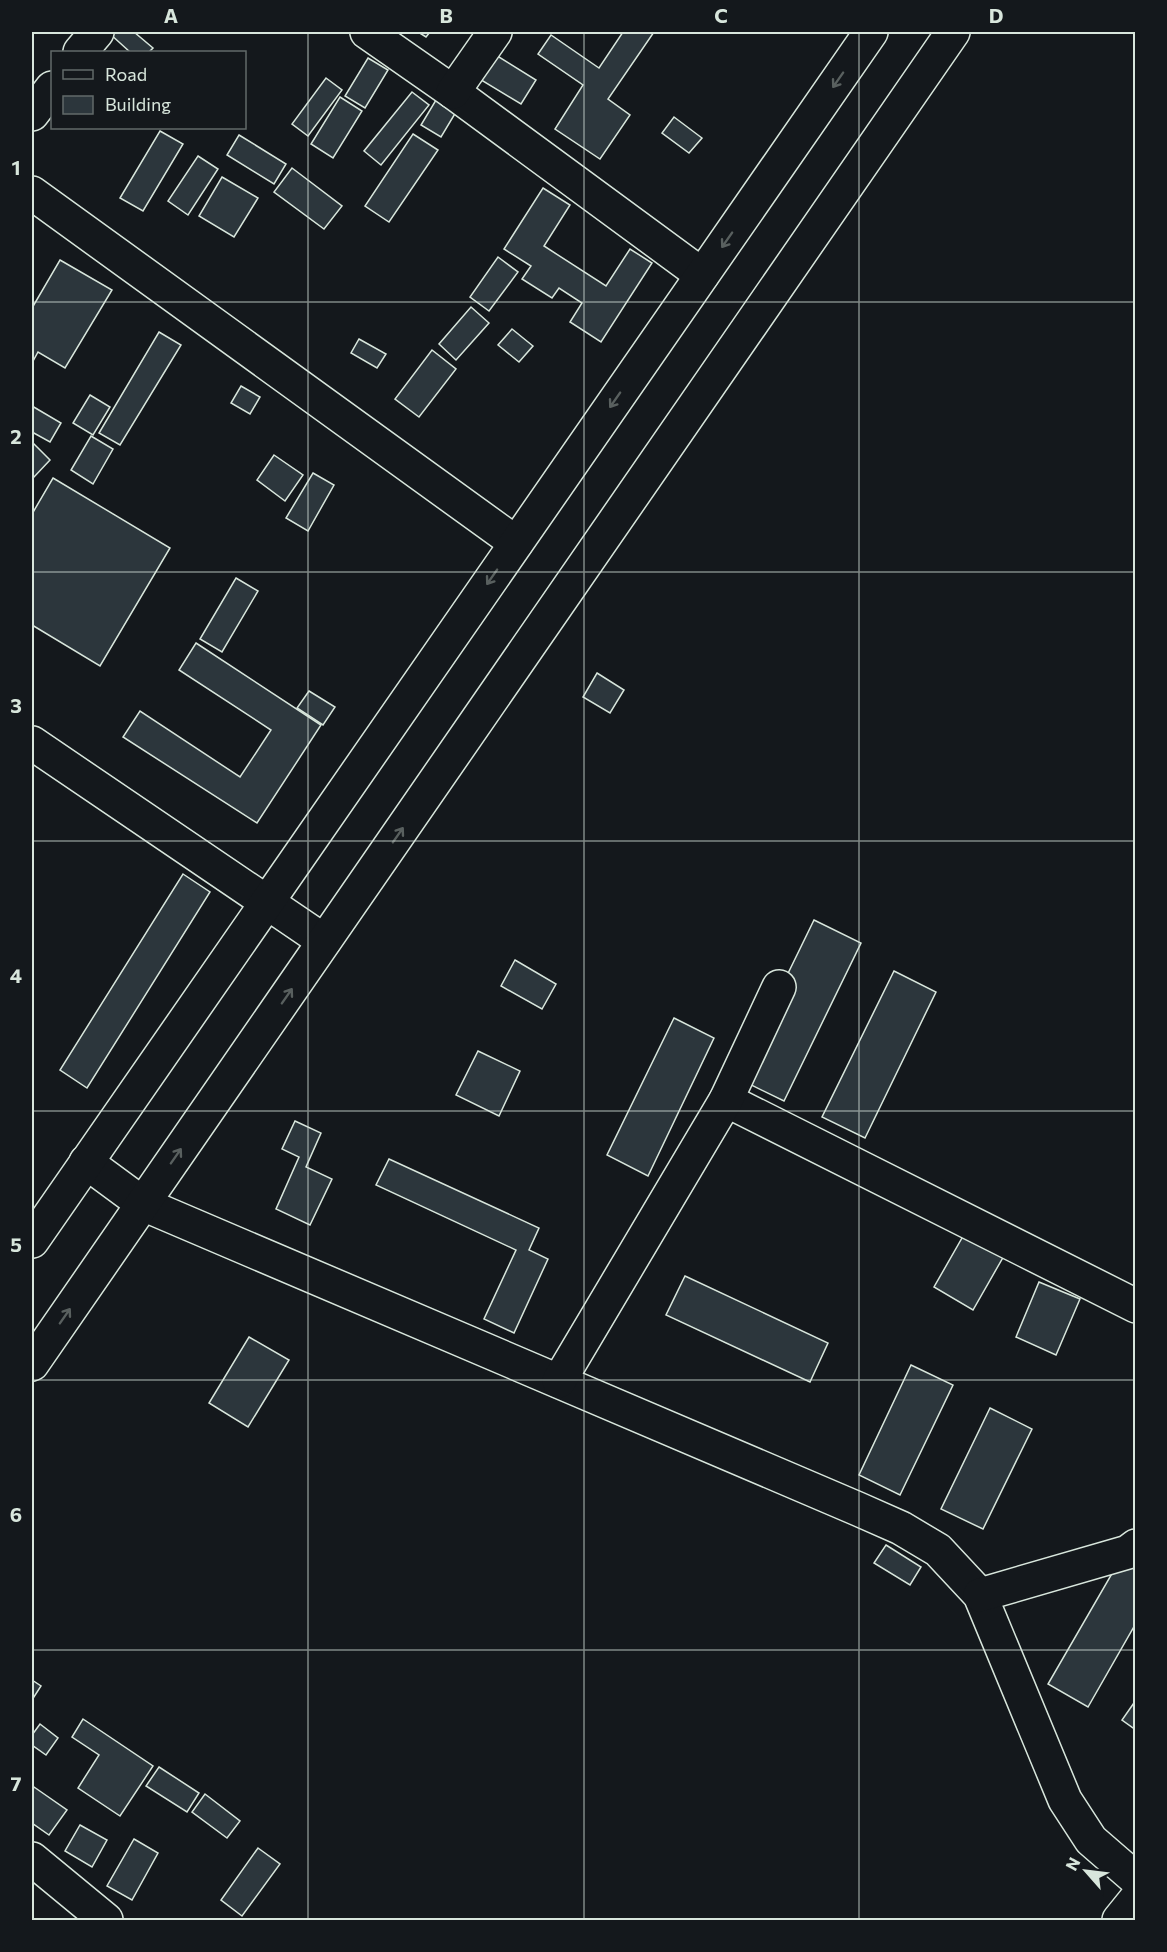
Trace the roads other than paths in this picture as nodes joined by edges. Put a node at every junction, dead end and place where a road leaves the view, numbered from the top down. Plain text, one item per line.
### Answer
1 (97, 32) edge
2 (367, 32) edge
3 (495, 32) edge
4 (871, 32) edge
5 (953, 32) edge
6 (81, 51) edge
7 (51, 89) edge
8 (453, 92) junction
9 (32, 114) edge
10 (32, 193) edge
11 (702, 275) junction
12 (516, 543) junction
13 (32, 743) edge
14 (266, 902) junction
15 (324, 941) junction
16 (780, 987) dead end
17 (726, 1100) junction
18 (86, 1162) junction
19 (143, 1204) junction
20 (32, 1241) edge
21 (1136, 1306) edge
22 (32, 1364) edge
23 (559, 1381) junction
24 (1136, 1546) edge
25 (980, 1595) junction
26 (32, 1859) edge
27 (1136, 1879) edge
28 (1136, 1899) edge
29 (106, 1920) edge
30 (1119, 1920) edge

1 - 6 street
2 - 8 street
3 - 8 street
4 -> 11 street
15 -> 5 street
7 - 9 street
8 - 11 street
10 - 12 street
11 -> 12 street
12 -> 14 street
13 - 14 street
14 - 15 street
14 - 18 street
19 -> 15 street
16 - 17 street
17 - 21 street
17 - 23 street
18 - 19 street
18 - 20 street
22 -> 19 street
19 - 23 street
23 - 25 street
24 - 25 street
25 - 27 street
26 - 29 street
28 - 30 street

